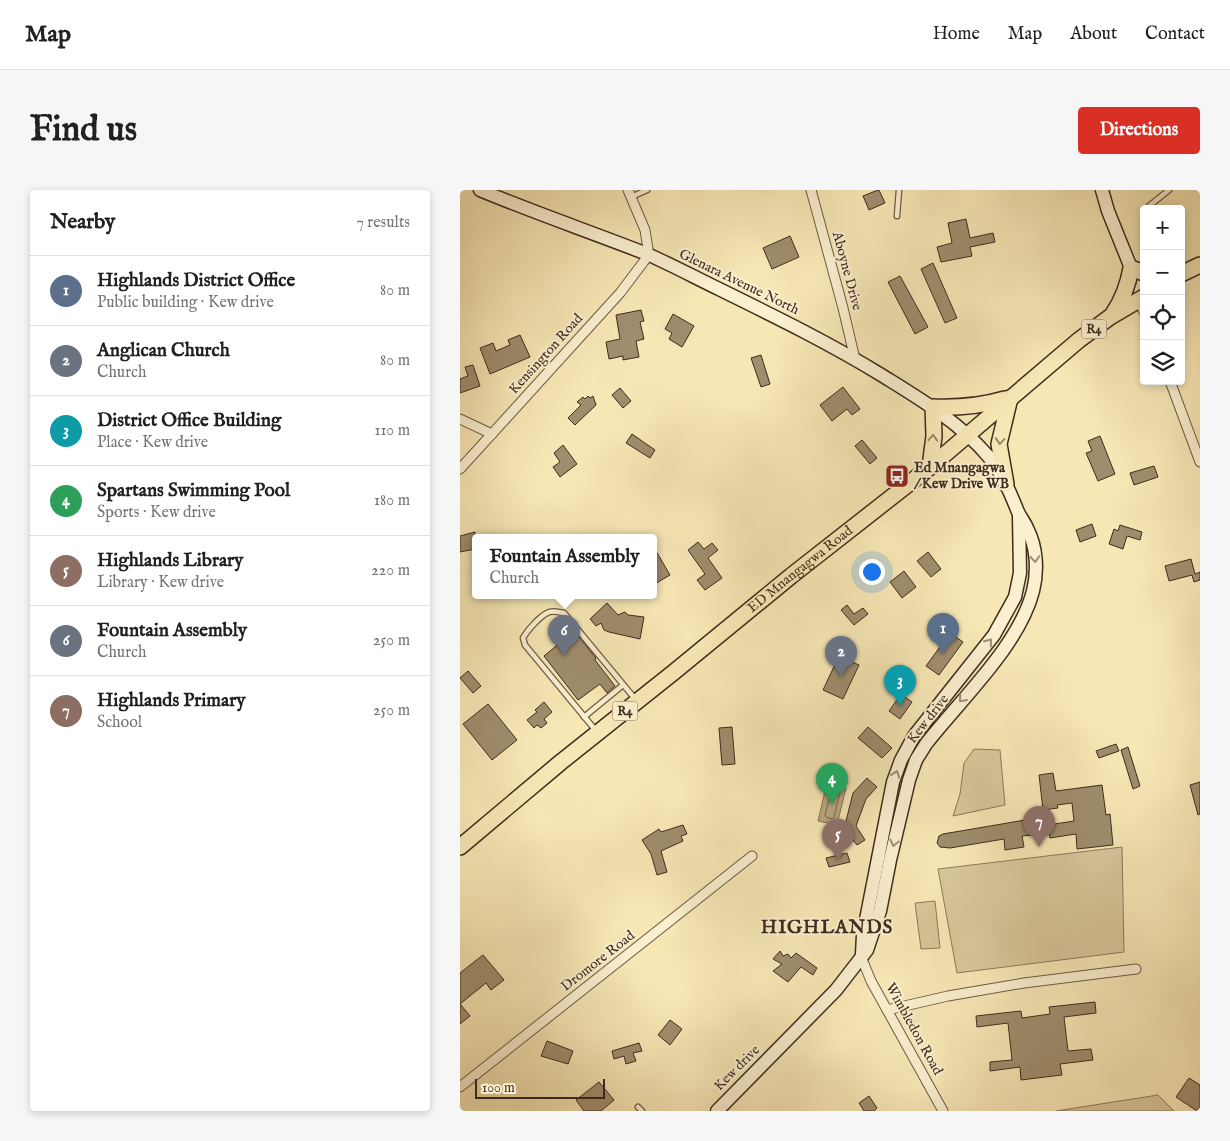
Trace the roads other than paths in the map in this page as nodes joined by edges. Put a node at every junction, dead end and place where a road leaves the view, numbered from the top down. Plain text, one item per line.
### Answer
1 (480, 190) edge
2 (647, 190) edge
3 (811, 190) edge
4 (899, 190) edge
5 (1102, 190) edge
6 (1169, 190) edge
7 (629, 193) edge
8 (1150, 205) edge
9 (897, 216) dead end
10 (648, 255) junction
11 (1200, 265) edge
12 (1137, 271) edge
13 (1185, 272) edge
14 (1140, 304) edge
15 (1110, 317) junction
16 (855, 359) junction
17 (1171, 385) edge
18 (1010, 398) junction
19 (933, 407) junction
20 (460, 419) edge
21 (492, 434) junction
22 (967, 434) junction
23 (1200, 462) edge
24 (930, 468) junction
25 (460, 469) edge
26 (1006, 484) junction
27 (624, 685) junction
28 (637, 702) junction
29 (584, 716) junction
30 (597, 733) junction
31 (460, 848) edge
32 (752, 856) dead end
33 (862, 959) junction
34 (1136, 969) dead end
35 (887, 1010) junction
36 (460, 1087) edge
37 (716, 1111) edge
38 (943, 1111) edge

1 - 10 street, Glenara Avenue North
2 - 7 lane
3 - 16 street, Aboyne Drive
4 - 9 lane
5 - 12 street
6 - 8 lane
7 - 10 street
10 - 16 street, Glenara Avenue North
10 - 21 street, Kensington Road
11 - 13 highway
12 - 15 highway
14 - 15 highway, ED Mnangagwa Road / R4
15 - 18 highway, ED Mnangagwa Road / R4
16 - 19 street, Glenara Avenue North
17 - 23 street
18 - 19 highway
18 - 22 highway, ED Mnangagwa Road / R4
18 -> 26 highway
19 - 22 street, Glenara Avenue North
24 -> 19 highway
20 - 21 street
21 - 25 street, Kensington Road
22 - 24 highway, ED Mnangagwa Road / R4
22 - 26 street, Kew drive
24 - 28 highway, ED Mnangagwa Road / R4
26 - 33 street, Kew drive
27 - 28 lane
27 - 29 lane
27 - 29 lane
28 - 30 highway, ED Mnangagwa Road / R4
29 - 30 lane
30 - 31 highway, ED Mnangagwa Road / R4
32 - 36 street, Dromore Road
33 - 35 street, Wimbledon Road
33 - 37 street, Kew drive
34 - 35 street
35 - 38 street, Wimbledon Road

